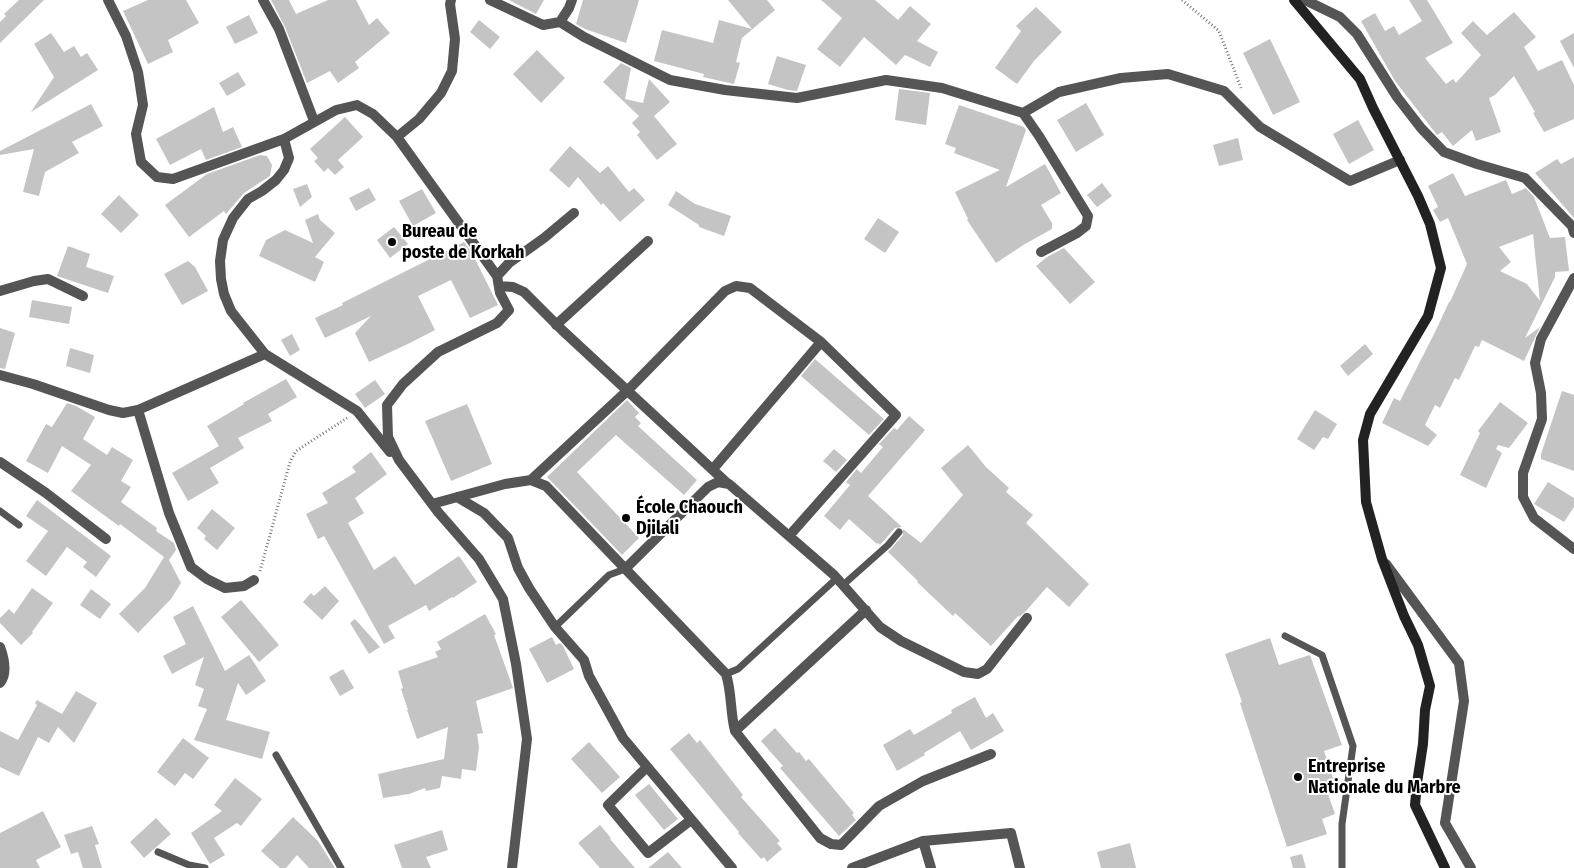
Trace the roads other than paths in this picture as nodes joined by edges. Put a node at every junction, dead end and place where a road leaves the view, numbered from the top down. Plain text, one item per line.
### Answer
1 (108, 0) edge
2 (264, 0) edge
3 (451, 0) edge
4 (490, 0) edge
5 (572, 0) edge
6 (1294, 0) edge
7 (1305, 0) edge
8 (560, 22) junction
9 (1023, 112) junction
10 (314, 122) junction
11 (398, 137) junction
12 (284, 139) junction
13 (1400, 160) junction
14 (574, 213) dead end
15 (1574, 233) edge
16 (648, 241) dead end
17 (1041, 252) dead end
18 (1574, 278) edge
19 (498, 281) junction
20 (0, 291) edge
21 (84, 296) dead end
22 (556, 325) junction
23 (821, 342) junction
24 (265, 354) junction
25 (0, 375) edge
26 (627, 391) junction
27 (138, 410) junction
28 (0, 462) edge
29 (712, 469) junction
30 (531, 480) junction
31 (415, 482) junction
32 (729, 484) junction
33 (457, 497) junction
34 (432, 504) junction
35 (0, 511) edge
36 (19, 525) dead end
37 (899, 532) dead end
38 (789, 536) junction
39 (106, 539) dead end
40 (1574, 549) edge
41 (1382, 559) junction
42 (625, 569) junction
43 (254, 580) road end
44 (840, 582) junction
45 (866, 610) junction
46 (1027, 618) dead end
47 (555, 627) junction
48 (1285, 636) dead end
49 (0, 647) edge
50 (2, 668) edge
51 (726, 674) junction
52 (0, 683) edge
53 (735, 731) junction
54 (990, 754) dead end
55 (276, 755) dead end
56 (647, 767) junction
57 (691, 820) junction
58 (923, 841) junction
59 (158, 852) dead end
60 (205, 868) edge
61 (341, 868) edge
62 (512, 868) edge
63 (732, 868) edge
64 (852, 868) edge
65 (931, 868) edge
66 (1020, 868) edge
67 (1342, 868) edge
68 (1444, 868) edge
69 (1471, 868) edge

1 - 12 street
2 - 10 street
3 - 11 street
4 - 8 street
5 - 8 street
6 - 13 main road
7 - 15 street
8 - 9 street
9 - 13 street
9 - 17 street
10 - 11 street
10 - 12 street
11 - 19 street
12 - 24 street
13 - 41 main road
14 - 19 street
16 - 22 street
18 - 40 street
19 - 22 street
19 - 31 street
20 - 21 street
22 - 26 street
23 - 26 street
23 - 29 street
23 - 38 street
24 - 27 street
24 - 31 street
25 - 27 street
26 - 29 street
26 - 30 street
27 - 43 street
28 - 39 street
29 - 32 street
30 - 33 street
30 - 42 street
31 - 34 street
32 - 38 street
32 - 42 street
33 - 34 street
33 - 47 street
34 - 62 street
35 - 36 lane
37 - 44 lane
38 - 44 street
41 - 68 main road
41 - 69 street
42 - 47 lane
42 - 51 street
44 - 45 street
44 - 51 lane
45 - 46 street
45 - 53 street
47 - 56 street
48 - 67 lane
49 - 50 street
50 - 52 street
51 - 53 street
53 - 54 street
55 - 61 lane
56 - 57 street
56 - 57 street
57 - 63 street
58 - 64 street
58 - 65 street
58 - 66 street
59 - 60 lane

